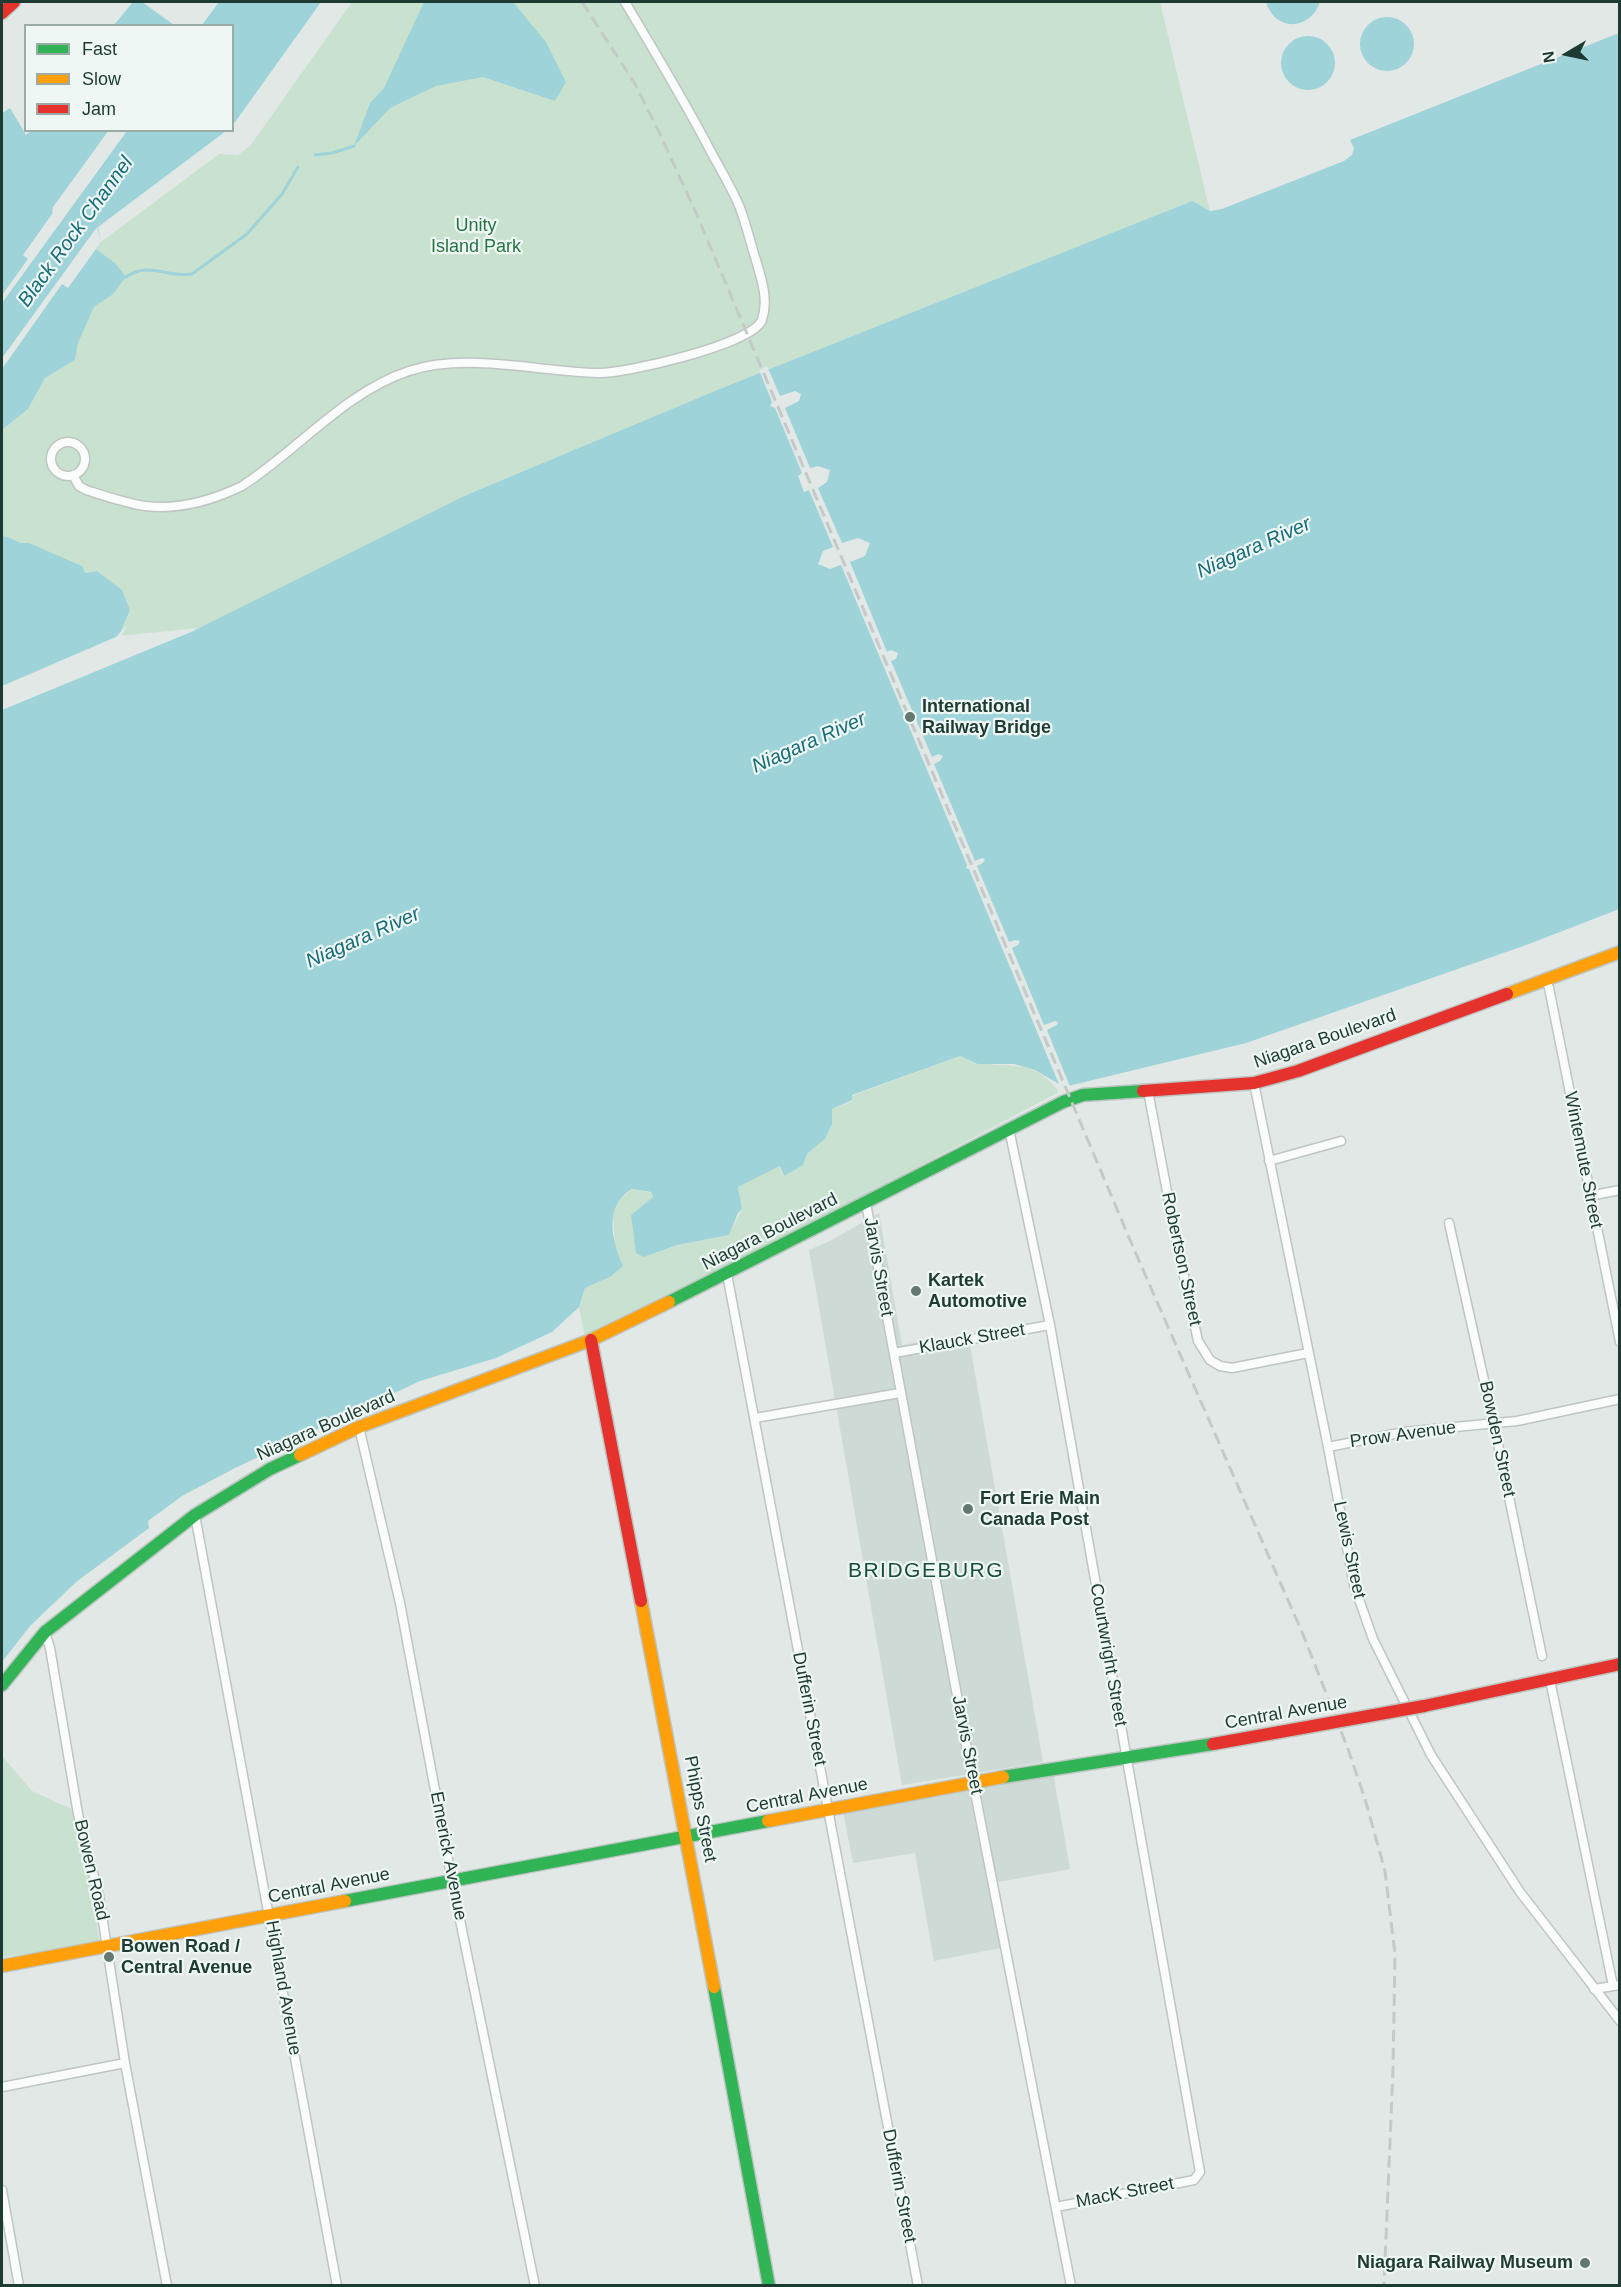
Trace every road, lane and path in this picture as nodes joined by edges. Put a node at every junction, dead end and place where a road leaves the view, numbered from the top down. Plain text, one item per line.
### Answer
1 (14, 2) edge
2 (625, 2) edge
3 (2, 13) edge
4 (73, 475) junction
5 (1620, 952) edge
6 (1546, 979) junction
7 (1254, 1083) junction
8 (1148, 1091) junction
9 (1009, 1129) junction
10 (1341, 1141) dead end
11 (1269, 1161) junction
12 (1620, 1190) edge
13 (1589, 1196) junction
14 (866, 1203) junction
15 (1449, 1223) dead end
16 (727, 1274) junction
17 (1050, 1325) junction
18 (591, 1340) junction
19 (1620, 1342) edge
20 (894, 1353) junction
21 (1308, 1353) junction
22 (900, 1393) junction
23 (1620, 1400) edge
24 (755, 1418) junction
25 (1494, 1425) junction
26 (359, 1427) junction
27 (1328, 1447) junction
28 (195, 1515) junction
29 (45, 1632) junction
30 (1542, 1656) dead end
31 (1620, 1664) edge
32 (1550, 1680) junction
33 (2, 1685) edge
34 (1126, 1757) junction
35 (974, 1782) junction
36 (828, 1809) junction
37 (687, 1837) junction
38 (452, 1881) junction
39 (270, 1915) junction
40 (108, 1947) junction
41 (2, 1966) edge
42 (1616, 1986) edge
43 (1594, 1989) junction
44 (1620, 2021) edge
45 (125, 2063) junction
46 (2, 2087) edge
47 (1194, 2180) joint
48 (2, 2190) edge
49 (1056, 2207) junction
50 (19, 2286) edge
51 (167, 2286) edge
52 (337, 2286) edge
53 (535, 2286) edge
54 (769, 2286) edge
55 (918, 2286) edge
56 (1071, 2286) edge

1 - 3 main road
2 - 4 street
4 - 4 street
5 - 6 main road, Niagara Boulevard
6 - 7 main road, Niagara Boulevard
6 - 13 street, Wintemute Street
7 - 8 main road, Niagara Boulevard
7 - 11 street, Lewis Street
8 - 9 main road, Niagara Boulevard
8 - 21 street, Robertson Street
9 - 14 main road, Niagara Boulevard
9 - 17 street, Courtwright Street
10 - 11 street
11 - 21 street, Lewis Street
12 - 13 street
13 - 19 street, Wintemute Street
14 - 16 main road, Niagara Boulevard
14 - 20 street, Jarvis Street
15 - 25 street, Bowden Street
16 - 18 main road, Niagara Boulevard
16 - 24 street, Dufferin Street
17 - 20 street, Klauck Street
17 - 34 street, Courtwright Street
18 - 26 main road, Niagara Boulevard
18 - 37 main road, Phipps Street
20 - 22 street, Jarvis Street
21 - 27 street, Lewis Street
22 - 24 street
22 - 35 street, Jarvis Street
23 - 25 street, Prow Avenue
24 - 36 street, Dufferin Street
25 - 27 street, Prow Avenue
25 - 30 street, Bowden Street
26 - 28 main road, Niagara Boulevard
26 - 38 street, Emerick Avenue
27 - 43 street, Lewis Street
28 - 29 main road, Niagara Boulevard
28 - 39 street, Highland Avenue
29 - 33 main road, Niagara Boulevard
29 - 40 street, Bowen Road
31 - 32 main road, Central Avenue
32 - 34 main road, Central Avenue, bridge
32 - 42 street
34 - 35 main road, Central Avenue
34 - 47 street, Courtwright Street
35 - 36 main road, Central Avenue
35 - 49 street, Jarvis Street
36 - 37 main road, Central Avenue
36 - 55 street, Dufferin Street
37 - 38 main road, Central Avenue
37 - 54 main road, Phipps Street
38 - 39 main road, Central Avenue
38 - 53 street, Emerick Avenue
39 - 40 main road, Central Avenue
39 - 52 street, Highland Avenue
40 - 41 main road, Central Avenue
40 - 45 street, Bowen Road
42 - 43 street
43 - 44 street, Lewis Street
45 - 46 street
45 - 51 street, Bowen Road
47 - 49 street, MacK Street
48 - 50 street
49 - 56 street, Jarvis Street

